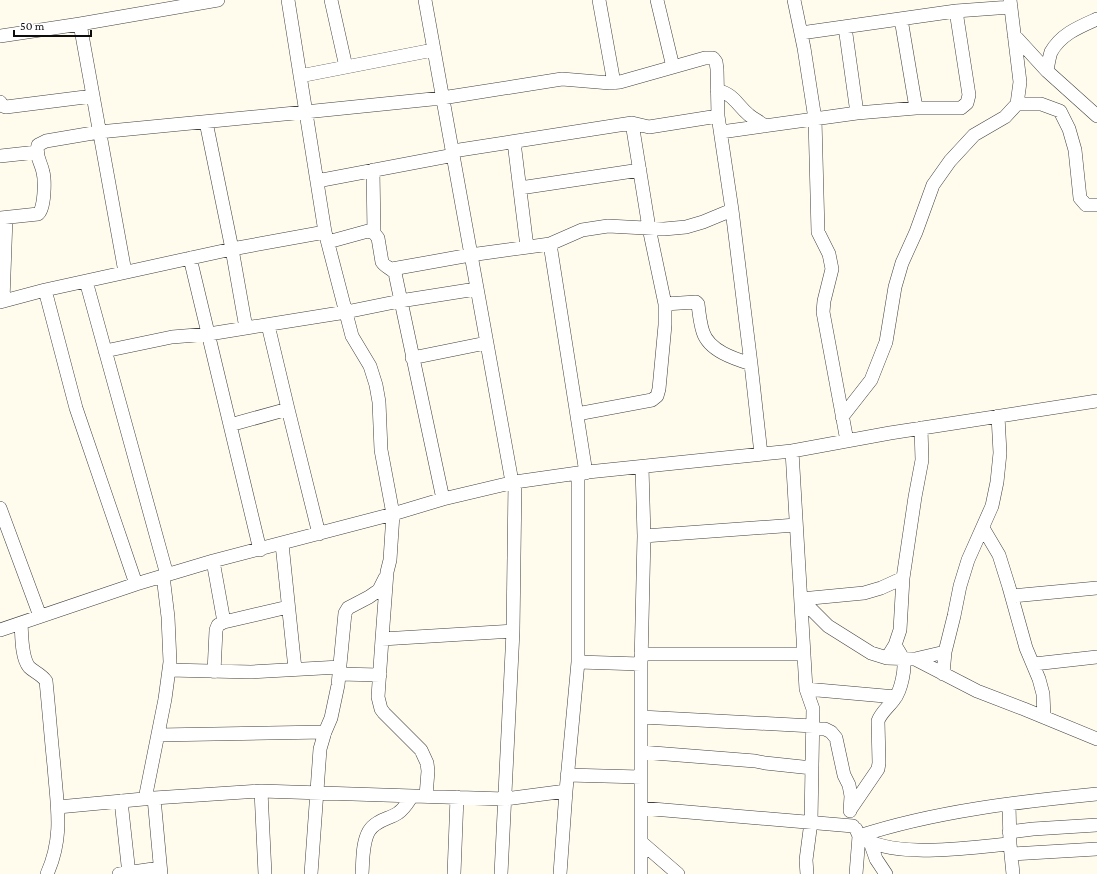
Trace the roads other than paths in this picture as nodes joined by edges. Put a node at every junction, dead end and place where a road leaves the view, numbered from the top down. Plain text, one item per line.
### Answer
1 (218, 0) edge
2 (288, 0) edge
3 (331, 0) edge
4 (425, 0) edge
5 (599, 0) edge
6 (657, 0) edge
7 (798, 2) edge
8 (187, 3) edge
9 (1010, 3) edge
10 (956, 11) junction
11 (901, 19) junction
12 (1097, 19) edge
13 (80, 24) junction
14 (845, 27) junction
15 (801, 33) junction
16 (1014, 35) junction
17 (0, 36) edge
18 (433, 50) junction
19 (346, 67) junction
20 (673, 67) junction
21 (1047, 71) junction
22 (300, 76) junction
23 (614, 83) junction
24 (717, 90) junction
25 (93, 96) junction
26 (442, 98) junction
27 (0, 102) edge
28 (1017, 104) junction
29 (916, 108) junction
30 (305, 112) junction
31 (857, 113) junction
32 (718, 116) junction
33 (1097, 116) edge
34 (815, 119) junction
35 (206, 122) junction
36 (632, 124) junction
37 (765, 126) junction
38 (99, 132) junction
39 (721, 132) junction
40 (514, 142) junction
41 (37, 152) junction
42 (453, 153) junction
43 (0, 156) edge
44 (373, 170) junction
45 (640, 170) junction
46 (317, 181) junction
47 (520, 188) junction
48 (1097, 205) edge
49 (732, 210) junction
50 (3, 218) edge
51 (649, 228) junction
52 (374, 232) junction
53 (327, 237) junction
54 (550, 244) junction
55 (527, 247) junction
56 (232, 249) junction
57 (470, 255) junction
58 (190, 258) junction
59 (392, 269) junction
60 (125, 272) junction
61 (86, 281) junction
62 (476, 289) junction
63 (45, 290) junction
64 (2, 301) edge
65 (400, 301) junction
66 (665, 304) junction
67 (346, 312) junction
68 (268, 324) junction
69 (246, 328) junction
70 (209, 334) junction
71 (486, 343) junction
72 (105, 351) junction
73 (412, 358) junction
74 (751, 364) junction
75 (1097, 401) edge
76 (288, 409) junction
77 (577, 414) junction
78 (842, 416) junction
79 (998, 416) junction
80 (230, 425) junction
81 (921, 428) junction
82 (847, 441) junction
83 (792, 450) junction
84 (761, 454) junction
85 (642, 467) junction
86 (582, 473) junction
87 (514, 482) junction
88 (443, 499) junction
89 (0, 508) edge
90 (393, 514) junction
91 (796, 525) junction
92 (4, 526) edge
93 (983, 528) junction
94 (320, 534) junction
95 (644, 536) junction
96 (282, 544) junction
97 (260, 550) junction
98 (213, 561) junction
99 (387, 572) junction
100 (165, 576) junction
101 (902, 578) junction
102 (136, 584) junction
103 (1097, 588) edge
104 (1012, 596) junction
105 (801, 599) junction
106 (288, 607) junction
107 (40, 616) junction
108 (224, 622) junction
109 (21, 623) junction
110 (0, 630) edge
111 (513, 631) junction
112 (382, 639) junction
113 (895, 645) junction
114 (944, 652) junction
115 (804, 654) junction
116 (1097, 657) edge
117 (887, 658) junction
118 (641, 659) junction
119 (909, 659) junction
120 (578, 662) junction
121 (1034, 664) junction
122 (169, 670) junction
123 (295, 670) junction
124 (339, 670) junction
125 (214, 672) junction
126 (943, 674) junction
127 (380, 675) junction
128 (806, 689) junction
129 (898, 692) junction
130 (641, 717) junction
131 (1044, 717) junction
132 (812, 728) junction
133 (325, 732) junction
134 (158, 735) junction
135 (1097, 740) edge
136 (641, 752) junction
137 (812, 768) junction
138 (567, 775) junction
139 (641, 777) junction
140 (261, 791) junction
141 (566, 792) junction
142 (316, 793) junction
143 (1097, 794) edge
144 (412, 796) junction
145 (426, 796) junction
146 (456, 797) junction
147 (150, 798) junction
148 (505, 798) junction
149 (121, 801) junction
150 (1009, 804) junction
151 (58, 807) junction
152 (641, 808) junction
153 (850, 810) junction
154 (811, 822) junction
155 (1097, 825) edge
156 (861, 835) junction
157 (641, 842) junction
158 (1010, 843) junction
159 (1097, 849) edge
160 (161, 871) edge
161 (45, 874) edge
162 (126, 874) edge
163 (265, 874) edge
164 (311, 874) edge
165 (362, 874) edge
166 (454, 874) edge
167 (501, 874) edge
168 (560, 874) edge
169 (641, 874) edge
170 (678, 874) edge
171 (807, 874) edge
172 (856, 874) edge
173 (886, 874) edge
174 (1013, 874) edge

1 - 8 street
2 - 22 street
3 - 19 street
4 - 18 street
5 - 23 street
6 - 20 street
7 - 15 street
8 - 13 street
9 - 10 street
9 - 16 street
10 - 11 street
10 - 29 street
11 - 14 street
11 - 29 street
12 - 21 street
13 - 17 street
13 - 25 street
14 - 15 street
14 - 31 street
15 - 34 street
16 - 21 street
16 - 28 street
18 - 19 street
18 - 26 street
19 - 22 street
20 - 23 street
20 - 24 street
21 - 33 street
22 - 30 street
23 - 26 street
24 - 32 street
24 - 37 street
25 - 27 street
25 - 38 street
26 - 30 street
26 - 42 street
28 - 48 street
28 - 78 street
29 - 31 street
30 - 35 street
30 - 46 street
31 - 34 street
32 - 36 street
32 - 39 street
34 - 37 street
34 - 78 street
35 - 38 street
35 - 56 street
36 - 40 street
36 - 45 street
37 - 39 street
38 - 41 street
38 - 60 street
39 - 49 street
40 - 42 street
40 - 47 street
41 - 43 street
41 - 50 street
42 - 44 street
42 - 57 street
44 - 46 street
44 - 52 street
45 - 47 street
45 - 51 street
46 - 53 street
47 - 55 street
49 - 51 street
49 - 74 street
50 - 64 street
51 - 54 street
51 - 66 street
52 - 53 street
52 - 59 street
53 - 56 street
53 - 67 street
54 - 55 street
54 - 77 street
55 - 57 street
56 - 58 street
56 - 69 street
57 - 59 street
57 - 62 street
58 - 60 street
58 - 70 street
59 - 65 street
60 - 61 street
61 - 63 street
61 - 72 street
62 - 65 street
62 - 71 street
63 - 64 street
63 - 102 street
65 - 67 street
65 - 73 street
66 - 74 street
66 - 77 street
67 - 68 street
67 - 90 street
68 - 69 street
68 - 76 street
69 - 70 street
70 - 72 street
70 - 80 street
71 - 73 street
71 - 87 street
72 - 100 street
73 - 88 street
74 - 84 street
75 - 79 street
76 - 80 street
76 - 94 street
77 - 86 street
78 - 82 street
79 - 81 street
79 - 93 street
80 - 97 street
81 - 82 street
81 - 101 street
82 - 83 street
83 - 84 street
83 - 91 street
84 - 85 street
85 - 86 street
85 - 95 street
86 - 87 street
86 - 120 street
87 - 88 street
87 - 111 street
88 - 90 street
89 - 92 street
90 - 94 street
90 - 99 street
91 - 95 street
91 - 105 street
92 - 107 street
93 - 104 street
93 - 114 street
94 - 96 street
95 - 118 street
96 - 97 street
96 - 106 street
97 - 98 street
98 - 100 street
98 - 108 street
99 - 112 street
99 - 124 street
100 - 102 street
100 - 122 street
101 - 105 street
101 - 113 street
102 - 107 street
103 - 104 street
104 - 121 street
105 - 115 street
105 - 117 street
106 - 108 street
106 - 123 street
107 - 109 street
108 - 125 street
109 - 110 street
109 - 151 street
111 - 112 street
111 - 148 street
112 - 127 street
113 - 117 street
113 - 119 street
114 - 119 street
114 - 126 street
115 - 118 street
115 - 128 street
116 - 121 street
117 - 119 street
117 - 129 street
118 - 120 street
118 - 130 street
119 - 126 street
119 - 129 street
120 - 138 street
121 - 131 street
122 - 125 street
122 - 134 street
123 - 124 street
123 - 125 street
124 - 127 street
124 - 133 street
126 - 131 street
127 - 145 street
128 - 129 street
128 - 132 street
129 - 153 street
130 - 132 street
130 - 136 street
131 - 135 street
132 - 137 street
132 - 153 street
133 - 134 street
133 - 142 street
134 - 147 street
136 - 137 street
136 - 139 street
137 - 154 street
138 - 139 street
138 - 141 street
139 - 152 street
140 - 142 street
140 - 147 street
140 - 163 street
141 - 148 street
141 - 168 street
142 - 144 street
142 - 164 street
143 - 150 street
144 - 145 street
144 - 165 street
145 - 146 street
146 - 148 street
146 - 166 street
147 - 149 street
147 - 160 street
148 - 167 street
149 - 151 street
149 - 162 street
150 - 156 street
150 - 158 street
151 - 161 street
152 - 154 street
152 - 157 street
153 - 156 street
154 - 156 street
154 - 171 street
155 - 158 street
156 - 158 street
156 - 172 street
156 - 173 street
157 - 169 street
157 - 170 street
158 - 159 street
158 - 174 street
160 - 162 street

